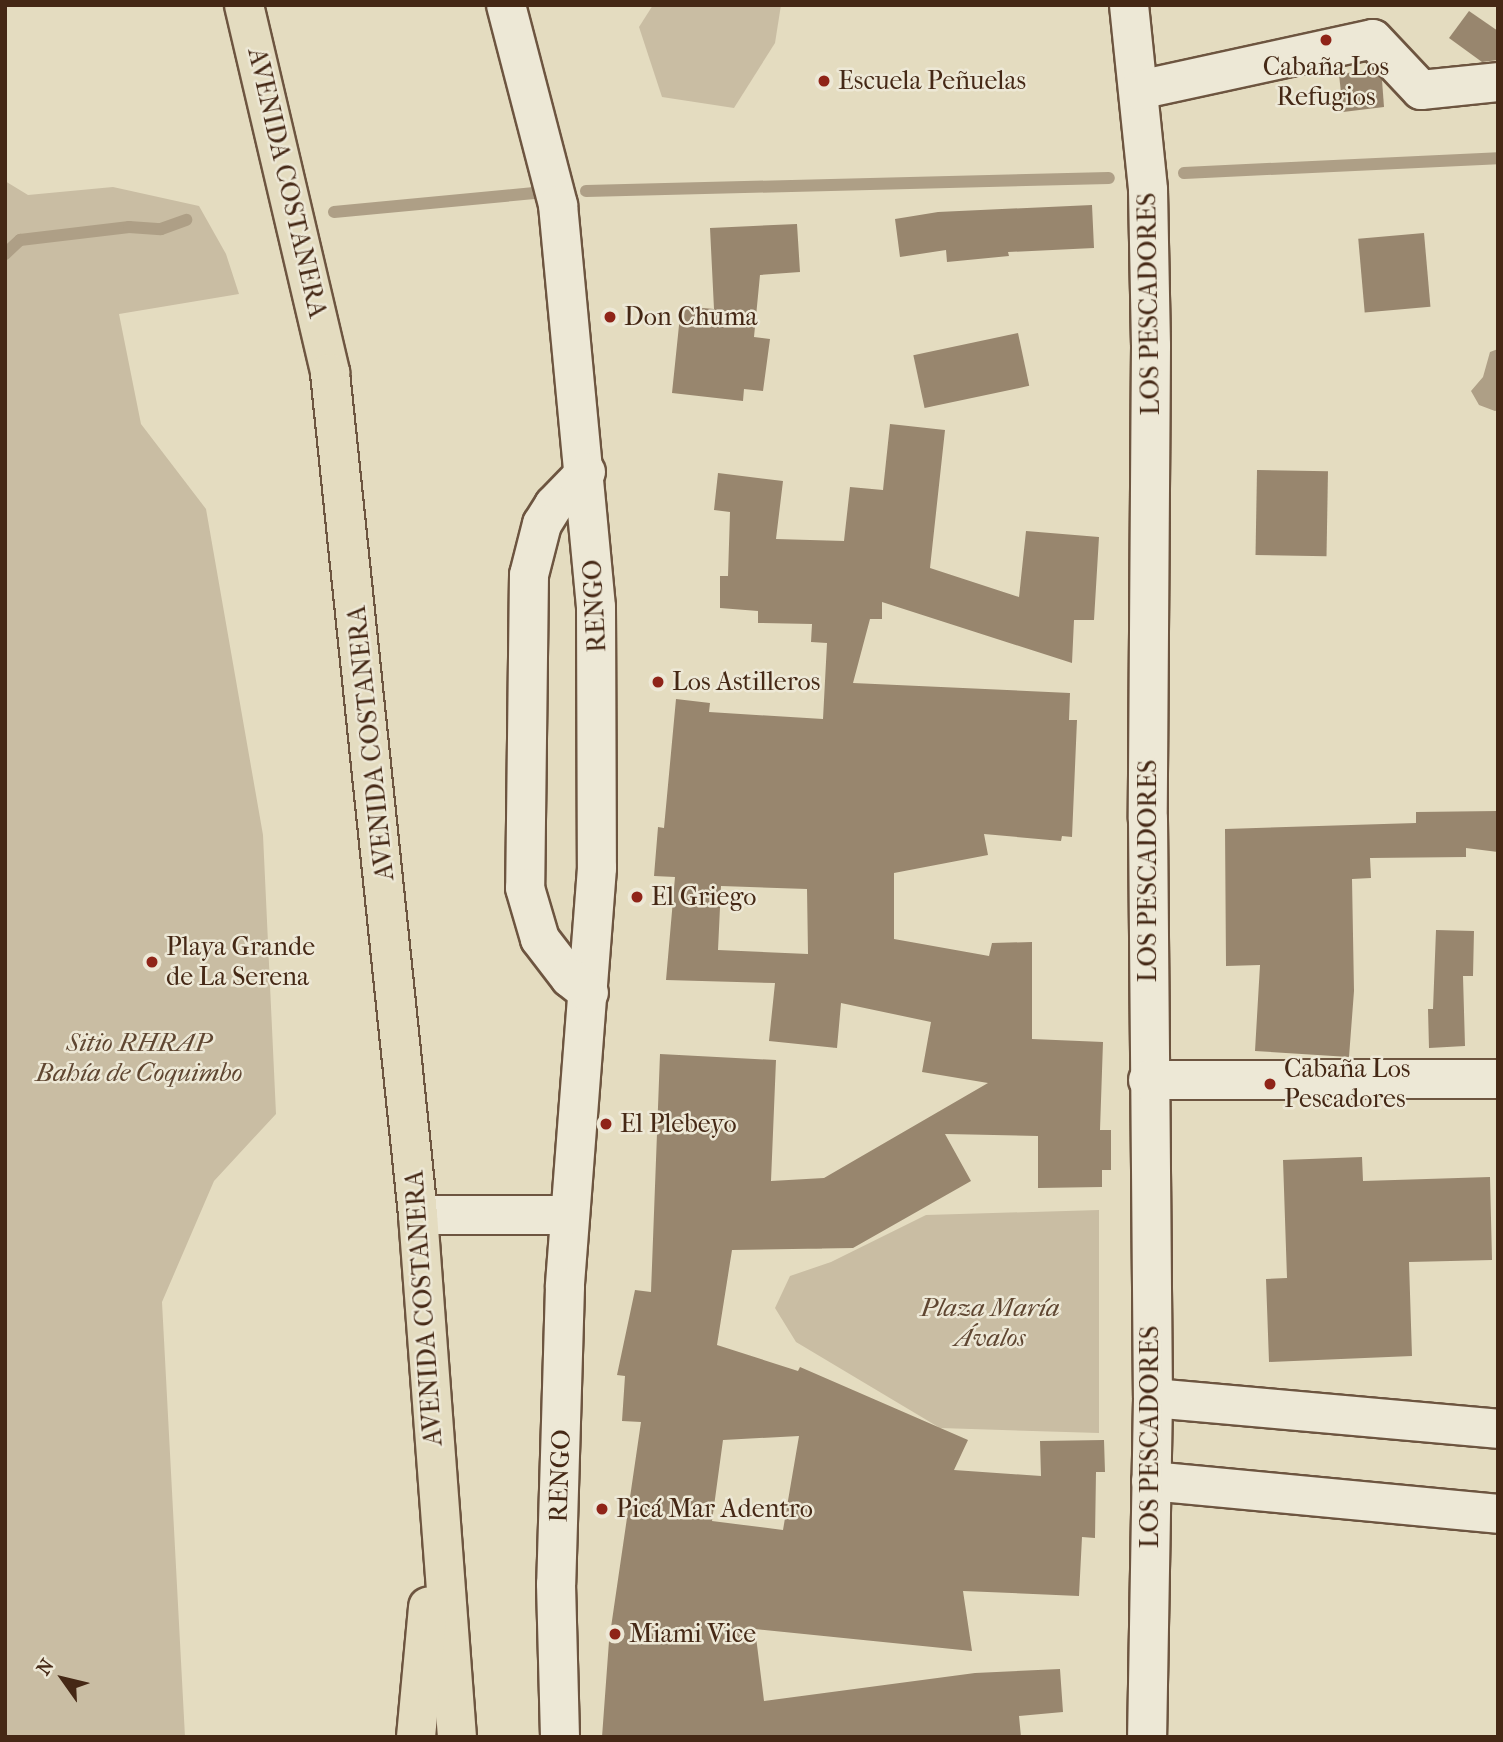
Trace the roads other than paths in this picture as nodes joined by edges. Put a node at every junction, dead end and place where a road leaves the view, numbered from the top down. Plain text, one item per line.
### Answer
1 (244, 5) edge
2 (506, 5) edge
3 (1129, 5) edge
4 (1498, 82) edge
5 (1139, 90) junction
6 (586, 472) junction
7 (589, 993) junction
8 (1498, 1079) edge
9 (1148, 1080) junction
10 (418, 1215) junction
11 (570, 1215) junction
12 (1153, 1398) junction
13 (1498, 1429) edge
14 (1151, 1481) junction
15 (437, 1490) junction
16 (1498, 1514) edge
17 (416, 1737) edge
18 (457, 1737) edge
19 (560, 1737) edge
20 (1147, 1737) edge

1 - 10 main road, AVENIDA COSTANERA
2 - 6 street, RENGO
3 - 5 street, LOS PESCADORES
4 - 5 street
5 - 9 street, LOS PESCADORES
6 - 7 street, RENGO
6 - 7 street
7 - 11 street, RENGO
8 - 9 street
9 - 12 street, LOS PESCADORES
10 - 11 street
10 - 15 main road, AVENIDA COSTANERA
11 - 19 street, RENGO
12 - 13 street
12 - 14 street, LOS PESCADORES
14 - 16 street
14 - 20 street, LOS PESCADORES
15 - 17 main road, AVENIDA COSTANERA
15 - 18 main road, AVENIDA COSTANERA

